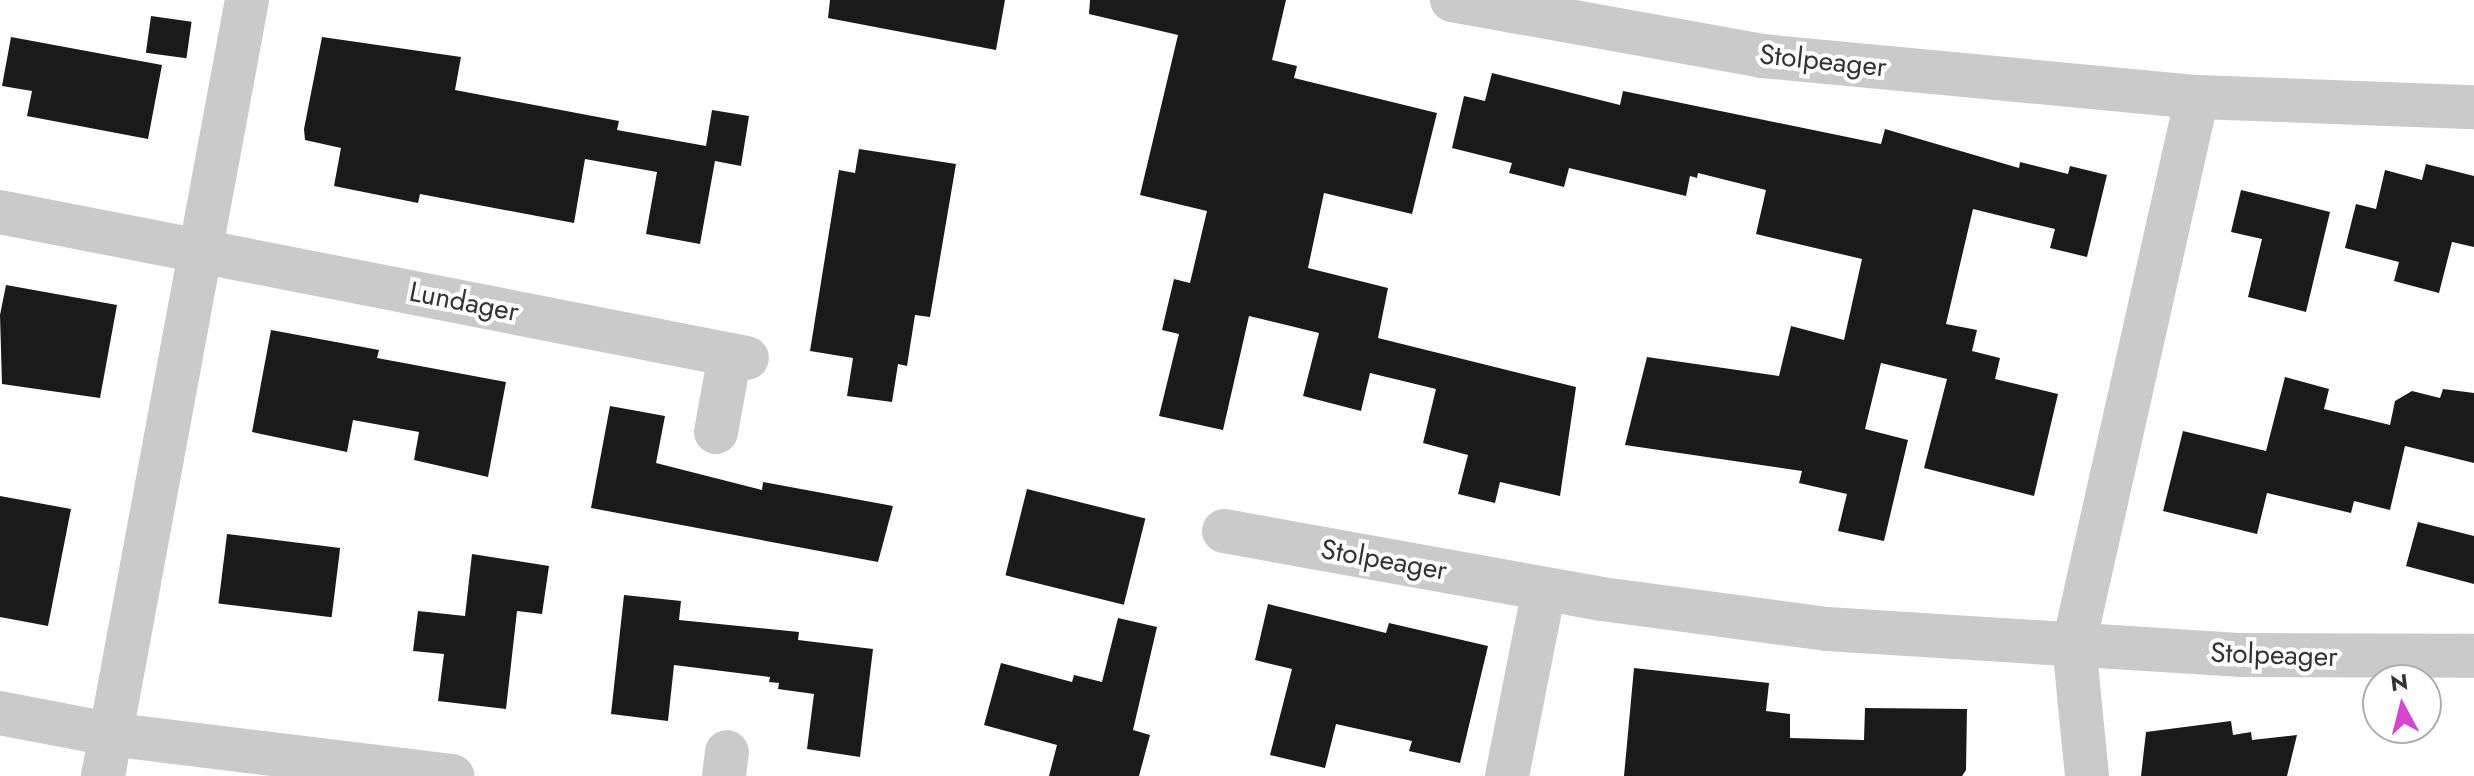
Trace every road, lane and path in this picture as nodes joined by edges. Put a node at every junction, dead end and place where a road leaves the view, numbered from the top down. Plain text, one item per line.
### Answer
1 (247, 0) edge
2 (1452, 0) edge
3 (2197, 97) junction
4 (2474, 107) edge
5 (0, 212) edge
6 (199, 249) junction
7 (716, 432) dead end
8 (1224, 531) dead end
9 (1544, 589) junction
10 (2074, 644) junction
11 (2474, 656) edge
12 (0, 713) edge
13 (109, 734) junction
14 (103, 776) edge
15 (452, 776) edge
16 (1507, 776) edge
17 (2087, 776) edge

1 - 6 street
2 - 3 street, Stolpeager
3 - 4 street, Stolpeager
3 - 10 street
5 - 6 street, Lundager
6 - 7 street, Lundager
6 - 13 street
8 - 9 street, Stolpeager
9 - 10 street, Stolpeager
9 - 16 street
10 - 11 street, Stolpeager
10 - 17 street
12 - 13 street
13 - 14 street
13 - 15 street

